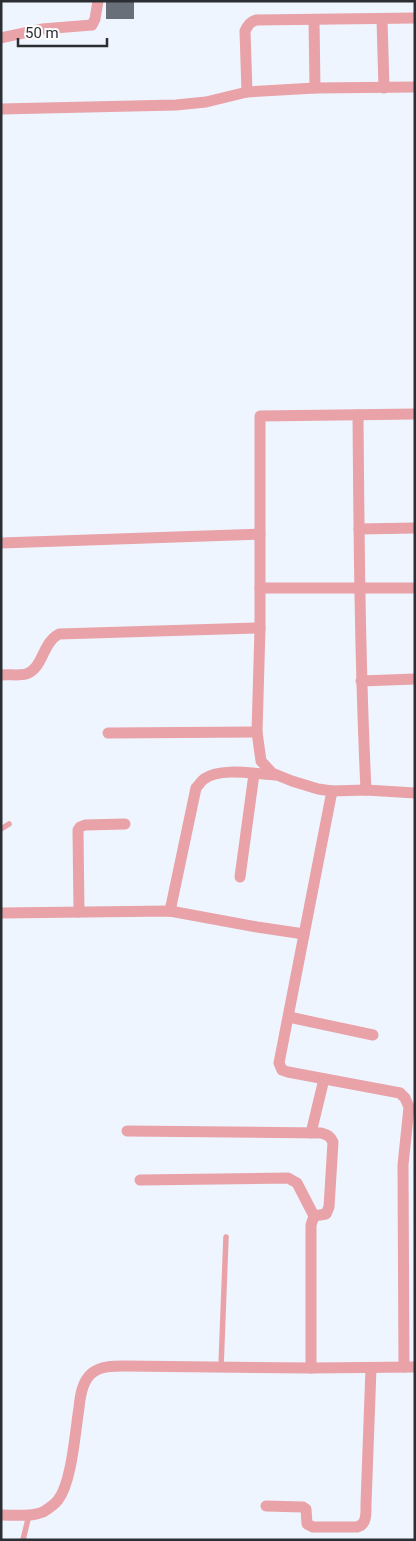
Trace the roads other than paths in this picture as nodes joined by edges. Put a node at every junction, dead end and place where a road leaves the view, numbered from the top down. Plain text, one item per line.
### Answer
1 (98, 1) edge
2 (415, 18) edge
3 (382, 19) junction
4 (314, 20) junction
5 (1, 38) edge
6 (315, 88) junction
7 (384, 88) junction
8 (415, 88) edge
9 (246, 92) junction
10 (1, 109) edge
11 (415, 414) edge
12 (358, 415) junction
13 (415, 528) edge
14 (359, 529) junction
15 (260, 534) junction
16 (1, 543) edge
17 (260, 588) junction
18 (359, 588) junction
19 (415, 588) edge
20 (260, 628) junction
21 (1, 674) edge
22 (415, 680) edge
23 (361, 681) junction
24 (258, 732) junction
25 (108, 733) dead end
26 (254, 774) junction
27 (276, 775) junction
28 (366, 790) junction
29 (332, 791) junction
30 (415, 793) edge
31 (9, 824) dead end
32 (125, 824) dead end
33 (1, 828) edge
34 (240, 877) dead end
35 (170, 911) junction
36 (79, 912) junction
37 (1, 913) edge
38 (304, 934) junction
39 (289, 1017) junction
40 (373, 1035) dead end
41 (324, 1079) junction
42 (126, 1131) dead end
43 (311, 1133) junction
44 (140, 1180) dead end
45 (314, 1216) junction
46 (226, 1237) dead end
47 (409, 1367) edge
48 (221, 1368) junction
49 (312, 1368) junction
50 (371, 1368) junction
51 (266, 1506) dead end
52 (1, 1515) edge
53 (29, 1515) junction
54 (23, 1540) edge

1 - 5 street
2 - 3 street
3 - 4 street
3 - 7 street
4 - 6 street
4 - 9 street
6 - 7 street
6 - 9 street
7 - 8 street
9 - 10 street
11 - 12 street
12 - 14 street
12 - 15 street
13 - 14 street
14 - 18 street
15 - 16 street
15 - 17 street
17 - 18 street
17 - 20 street
18 - 19 street
18 - 23 street
20 - 21 street
20 - 24 street
22 - 23 street
23 - 28 street
24 - 25 street
24 - 27 street
26 - 27 street
26 - 34 street
26 - 35 street
27 - 29 street
28 - 29 street
28 - 30 street
29 - 38 street
31 - 33 lane
32 - 36 street
35 - 36 street
35 - 38 street
36 - 37 street
38 - 39 street
39 - 40 street
39 - 41 street
41 - 43 street
41 - 47 street
42 - 43 street
43 - 45 street
44 - 45 street
45 - 49 street
46 - 48 lane
47 - 50 street
48 - 49 street
48 - 53 street
49 - 50 street
50 - 51 street
52 - 53 street
53 - 54 lane

